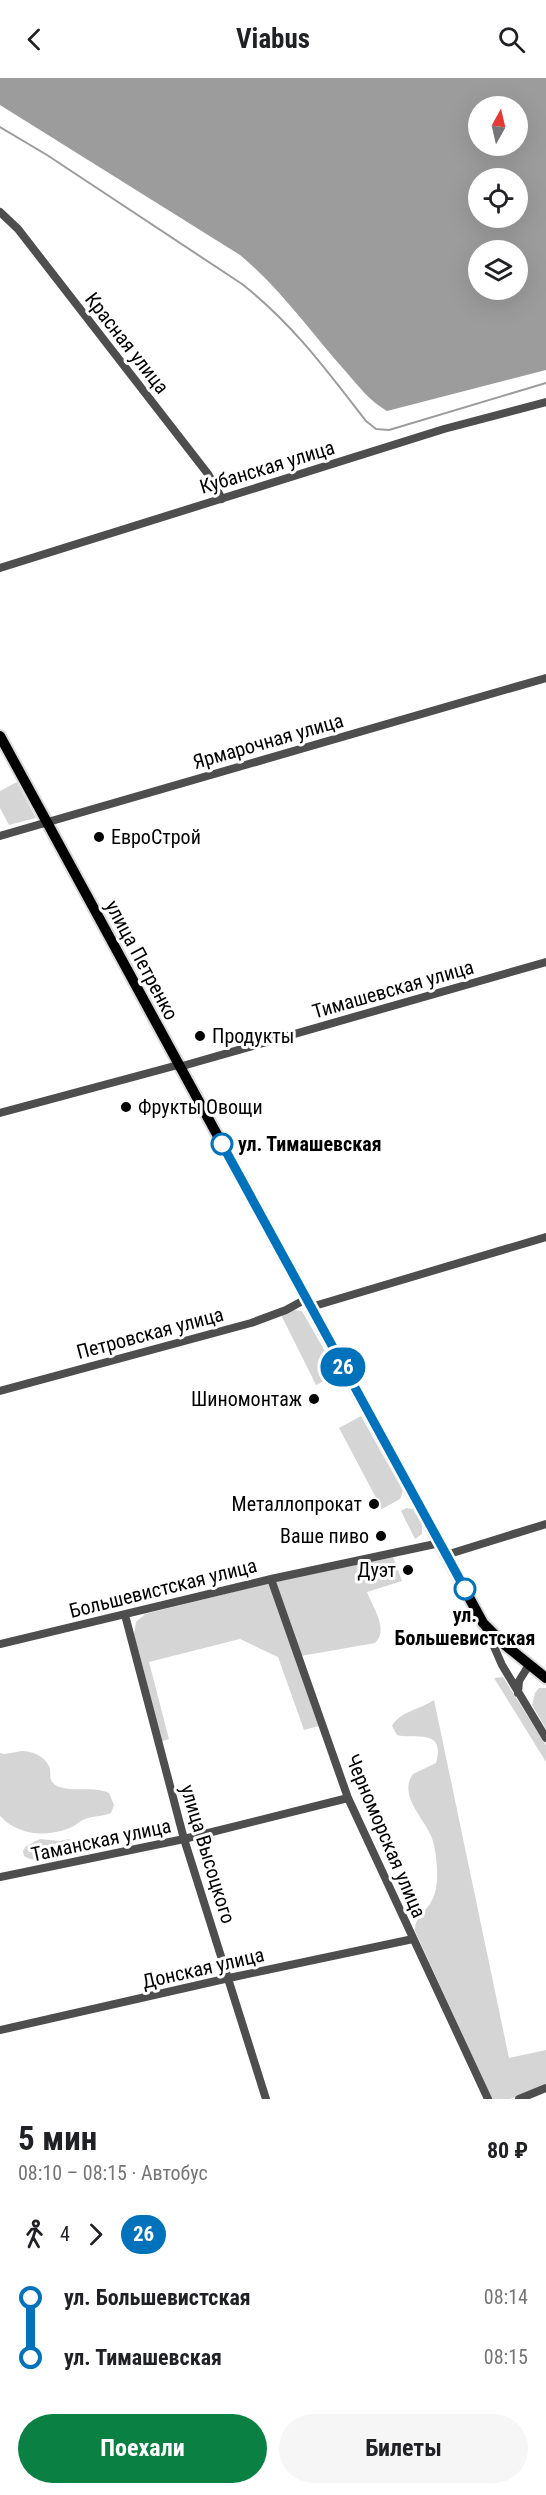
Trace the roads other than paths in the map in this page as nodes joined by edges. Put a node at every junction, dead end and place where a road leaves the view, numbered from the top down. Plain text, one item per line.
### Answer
1 (0, 212) edge
2 (546, 402) edge
3 (222, 499) junction
4 (0, 568) edge
5 (546, 678) edge
6 (0, 736) edge
7 (47, 822) junction
8 (0, 836) edge
9 (546, 962) edge
10 (178, 1066) junction
11 (0, 1113) edge
12 (546, 1237) edge
13 (308, 1303) junction
14 (0, 1391) edge
15 (546, 1524) edge
16 (440, 1543) junction
17 (446, 1555) junction
18 (271, 1579) junction
19 (125, 1616) junction
20 (483, 1623) junction
21 (0, 1644) edge
22 (529, 1665) junction
23 (546, 1678) edge
24 (519, 1694) junction
25 (546, 1738) edge
26 (348, 1798) junction
27 (184, 1839) junction
28 (0, 1877) edge
29 (413, 1939) junction
30 (229, 1978) junction
31 (0, 2030) edge
32 (546, 2088) edge
33 (535, 2095) edge
34 (266, 2099) edge
35 (489, 2099) edge
36 (519, 2099) edge

1 - 3 street, Красная улица
2 - 3 street, Кубанская улица
3 - 4 street, Кубанская улица
5 - 7 street, Ярмарочная улица
6 - 7 main road, улица Петренко
7 - 8 street, Ярмарочная улица
7 - 10 main road, улица Петренко
9 - 10 street, Тимашевская улица
10 - 11 street, Тимашевская улица
10 - 13 main road, улица Петренко
12 - 13 street, Петровская улица
13 - 14 street, Петровская улица
13 - 16 main road, улица Петренко
15 - 17 street
16 - 17 main road, улица Петренко
16 - 18 street, Большевистская улица
17 - 20 main road, улица Петренко
18 - 19 street, Большевистская улица
18 - 26 street, Черноморская улица
19 - 21 street, Большевистская улица
19 - 27 street, улица Высоцкого
20 - 22 main road
20 - 24 street, улица Петренко
22 - 23 main road
22 - 24 street
24 - 25 street, улица Петренко
26 - 27 street, Таманская улица
26 - 29 street, Черноморская улица
27 - 28 street, Таманская улица
27 - 30 street, улица Высоцкого
29 - 30 street, Донская улица
29 - 35 street, Черноморская улица
30 - 31 street, Донская улица
30 - 34 street, улица Высоцкого
32 - 33 street
33 - 36 street

